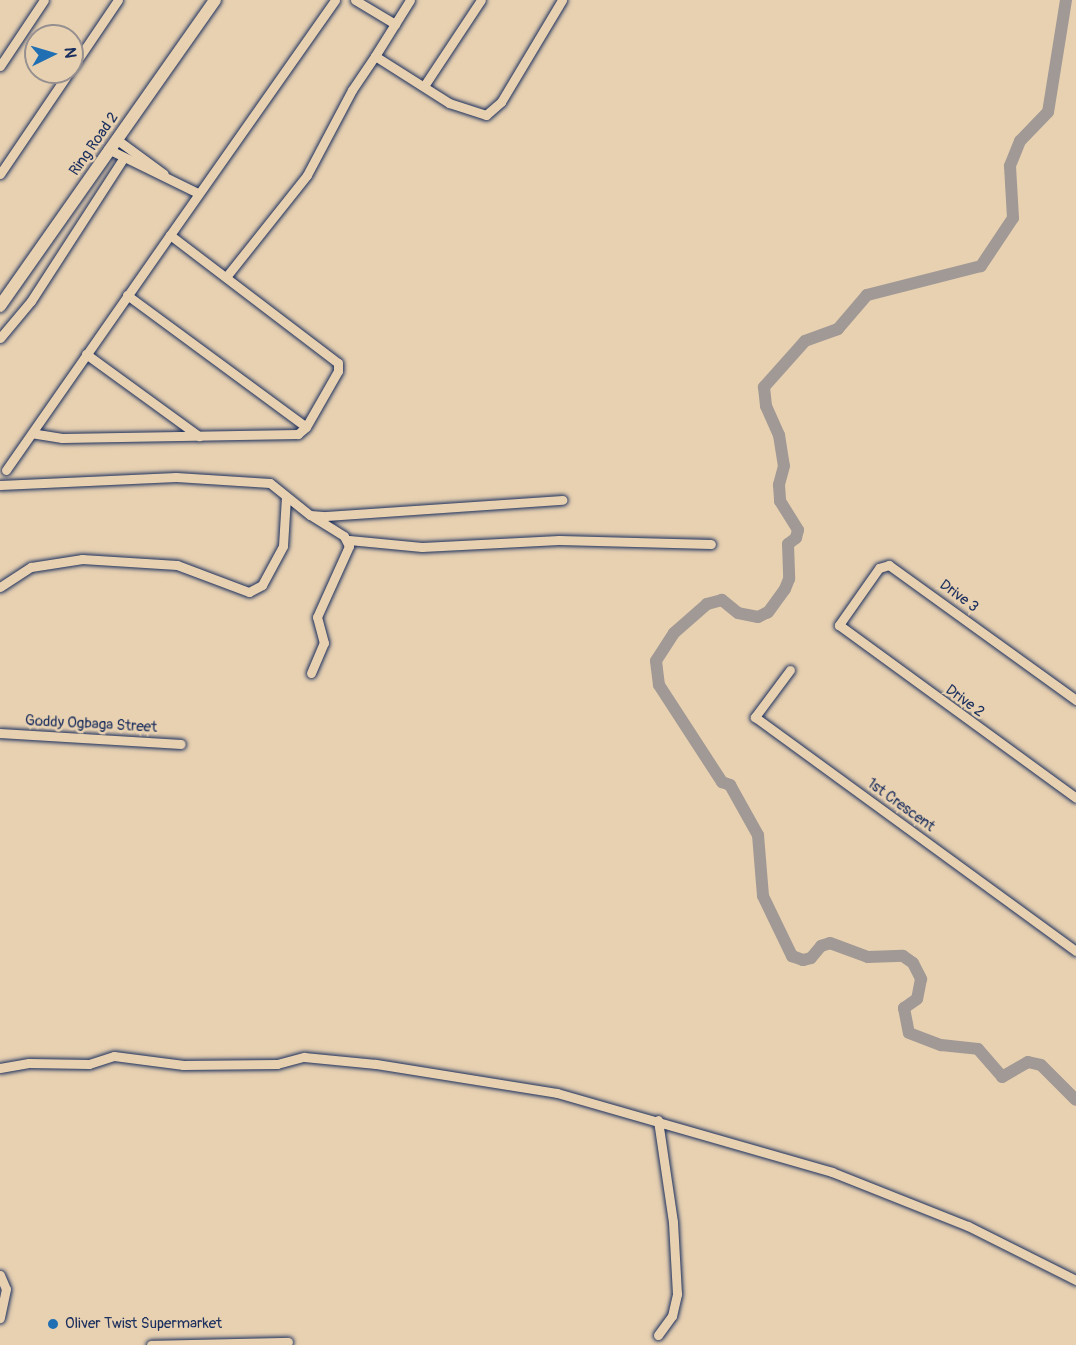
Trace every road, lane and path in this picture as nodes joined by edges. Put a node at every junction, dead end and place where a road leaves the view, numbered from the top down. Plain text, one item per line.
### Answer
1 (44, 0) edge
2 (118, 0) edge
3 (215, 0) edge
4 (335, 0) edge
5 (355, 0) edge
6 (410, 0) edge
7 (481, 0) edge
8 (562, 0) edge
9 (395, 24) junction
10 (84, 50) edge
11 (375, 56) junction
12 (0, 66) edge
13 (61, 84) edge
14 (424, 86) junction
15 (116, 139) junction
16 (108, 149) junction
17 (124, 158) junction
18 (2, 167) edge
19 (164, 174) junction
20 (198, 193) junction
21 (170, 235) junction
22 (226, 277) junction
23 (128, 295) junction
24 (0, 306) edge
25 (0, 338) edge
26 (86, 354) junction
27 (306, 427) junction
28 (32, 433) junction
29 (199, 436) junction
30 (6, 470) dead end
31 (0, 485) edge
32 (286, 497) junction
33 (562, 500) dead end
34 (310, 515) junction
35 (349, 540) junction
36 (711, 544) dead end
37 (0, 587) edge
38 (839, 626) joint
39 (790, 670) dead end
40 (310, 673) dead end
41 (1076, 700) edge
42 (0, 733) edge
43 (181, 744) dead end
44 (1076, 798) edge
45 (1076, 951) edge
46 (0, 1068) edge
47 (658, 1120) junction
48 (0, 1275) edge
49 (1076, 1280) edge
50 (0, 1318) edge
51 (658, 1335) dead end
52 (288, 1342) dead end
53 (151, 1345) edge

1 - 12 street
2 - 10 street
3 - 15 main road, Ring Road 2
4 - 20 street
5 - 9 street
6 - 9 street
7 - 14 street
8 - 14 street
9 - 11 street
11 - 14 street
11 - 22 street
13 - 18 street
15 - 16 main road, Ring Road 2
15 - 19 street
16 - 17 street
16 - 24 main road, Ring Road 2
17 - 19 street
17 - 25 street
19 - 20 street
20 - 21 street
21 - 22 street
21 - 23 street
22 - 27 street
23 - 26 street
23 - 27 street
26 - 28 street
26 - 29 street
27 - 29 street
28 - 29 street
28 - 30 street
31 - 32 street
32 - 34 street
32 - 37 street
33 - 34 street
34 - 35 street
35 - 36 street
35 - 40 street
38 - 41 street, Drive 3
38 - 44 street, Drive 2
39 - 45 street, 1st Crescent
42 - 43 street, Goddy Ogbaga Street
46 - 47 street
47 - 49 street
47 - 51 street
48 - 50 street
52 - 53 street

